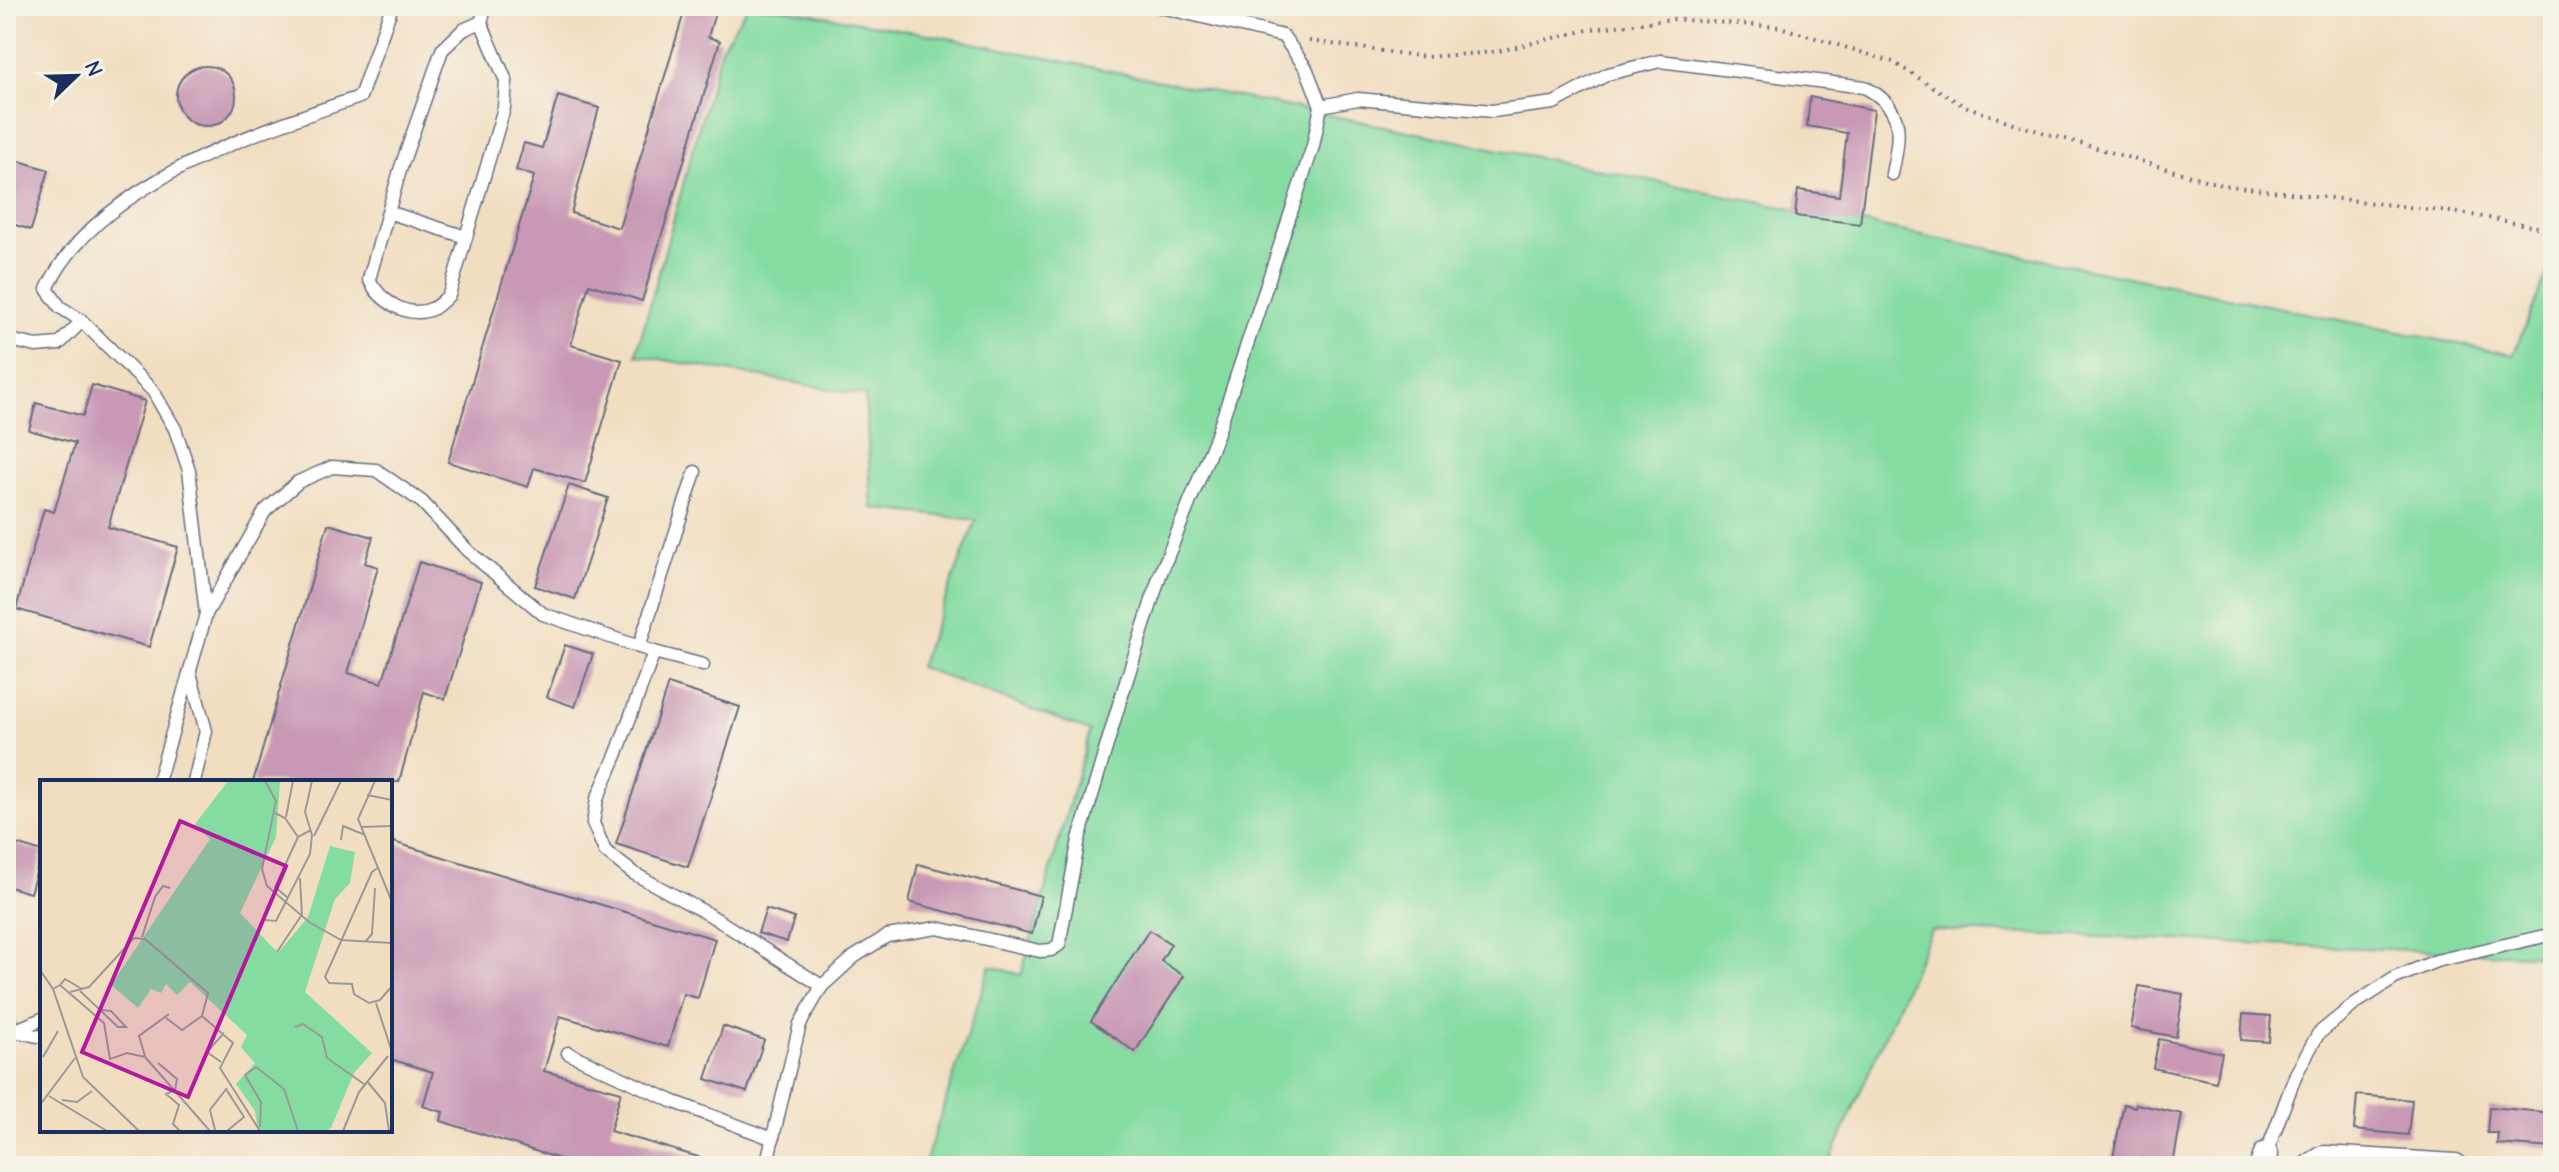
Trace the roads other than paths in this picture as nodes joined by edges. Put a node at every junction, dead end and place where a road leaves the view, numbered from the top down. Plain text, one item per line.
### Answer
1 (392, 6) edge
2 (486, 6) edge
3 (1157, 6) edge
4 (481, 22) junction
5 (1321, 106) junction
6 (1892, 174) dead end
7 (388, 212) junction
8 (466, 237) junction
9 (82, 321) junction
10 (6, 339) edge
11 (695, 472) dead end
12 (206, 614) junction
13 (639, 647) junction
14 (654, 652) junction
15 (703, 665) dead end
16 (190, 672) junction
17 (159, 780) edge
18 (194, 780) edge
19 (2553, 934) edge
20 (822, 986) junction
21 (6, 1012) edge
22 (40, 1020) edge
23 (10, 1033) edge
24 (40, 1037) edge
25 (568, 1053) dead end
26 (773, 1139) junction
27 (2264, 1160) edge
28 (766, 1166) edge
29 (2311, 1166) edge
30 (2455, 1166) edge

1 - 9 lane
2 - 4 lane
3 - 5 lane
4 - 7 lane
4 - 8 lane
5 - 6 lane
5 - 20 lane
7 - 8 lane
7 - 8 lane
9 - 10 lane
9 - 12 lane
11 - 13 lane
12 - 13 lane
12 - 16 lane
13 - 14 lane
14 - 15 lane
14 - 20 lane
16 - 17 lane
16 - 18 lane
19 - 27 lane
20 - 26 lane
21 - 23 lane
22 - 23 lane
23 - 24 lane
25 - 26 lane
26 - 28 lane
29 - 30 street

